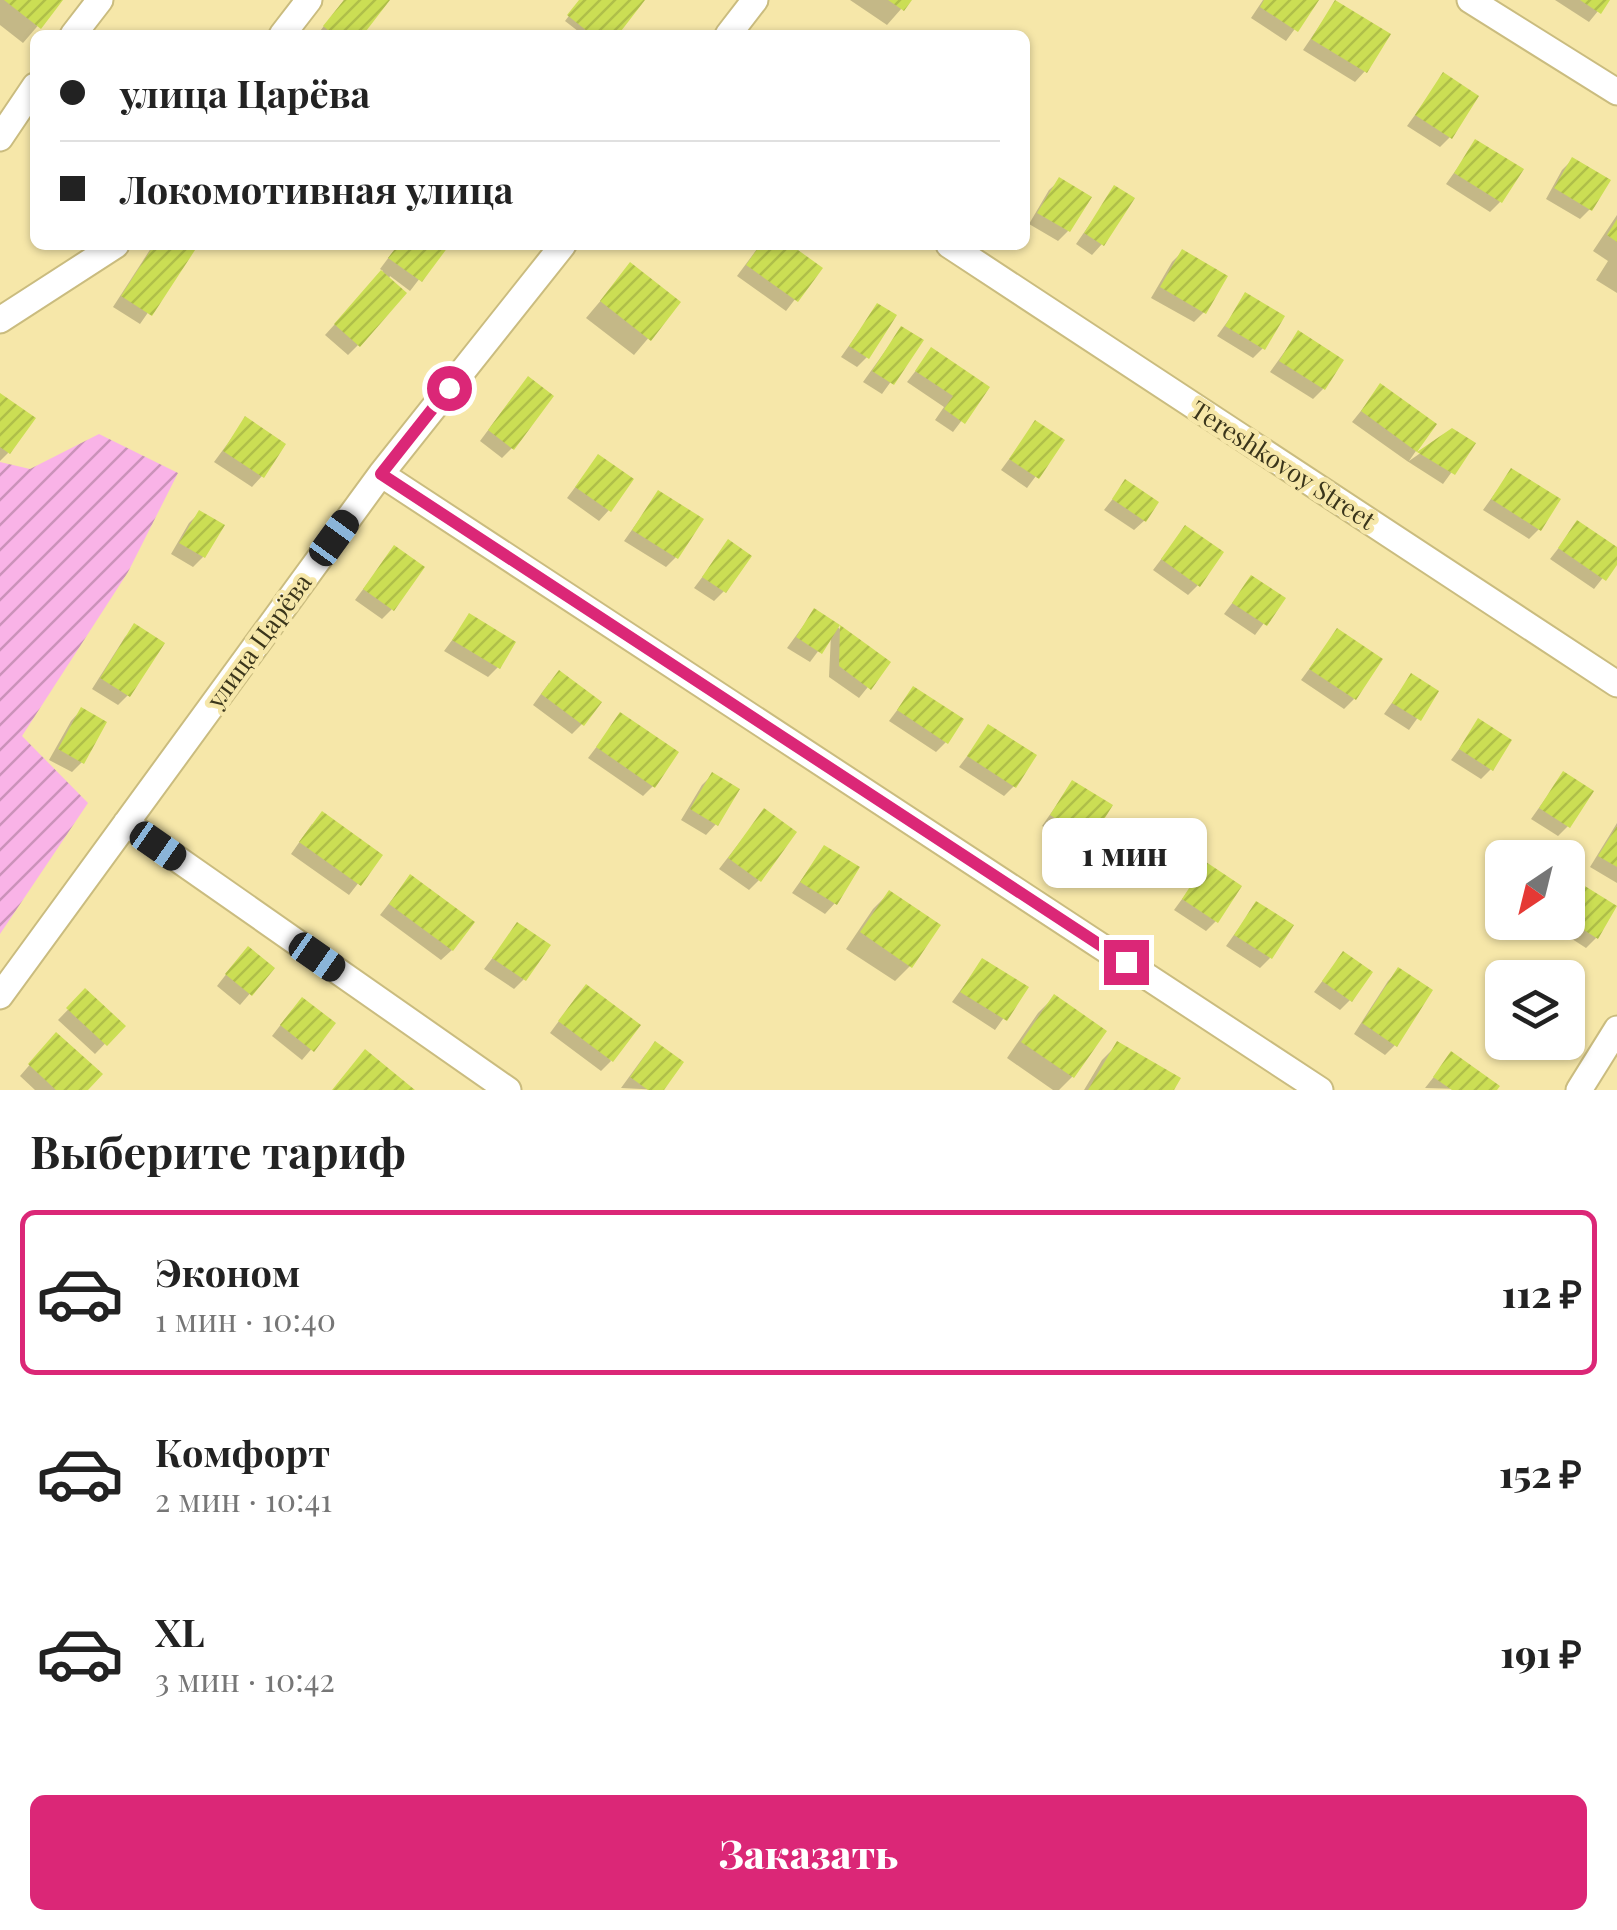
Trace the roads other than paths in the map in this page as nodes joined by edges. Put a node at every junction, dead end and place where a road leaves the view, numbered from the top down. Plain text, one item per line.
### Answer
1 (100, 0) edge
2 (309, 0) edge
3 (755, 0) edge
4 (1470, 0) edge
5 (78, 30) edge
6 (286, 30) edge
7 (732, 30) edge
8 (1617, 92) edge
9 (30, 93) edge
10 (0, 138) edge
11 (108, 250) edge
12 (558, 250) edge
13 (956, 250) edge
14 (0, 320) edge
15 (381, 474) junction
16 (1617, 684) edge
17 (126, 824) junction
18 (0, 996) edge
19 (1617, 1029) edge
20 (508, 1090) edge
21 (1320, 1090) edge
22 (1578, 1090) edge

1 - 5 street
2 - 6 street
3 - 7 street
4 - 8 street
9 - 10 street
11 - 14 street
12 - 15 street, улица Царёва
13 - 16 street, Tereshkovoy Street
15 - 17 street, улица Царёва
15 - 21 street
17 - 18 street, улица Царёва
17 - 20 street
19 - 22 street

